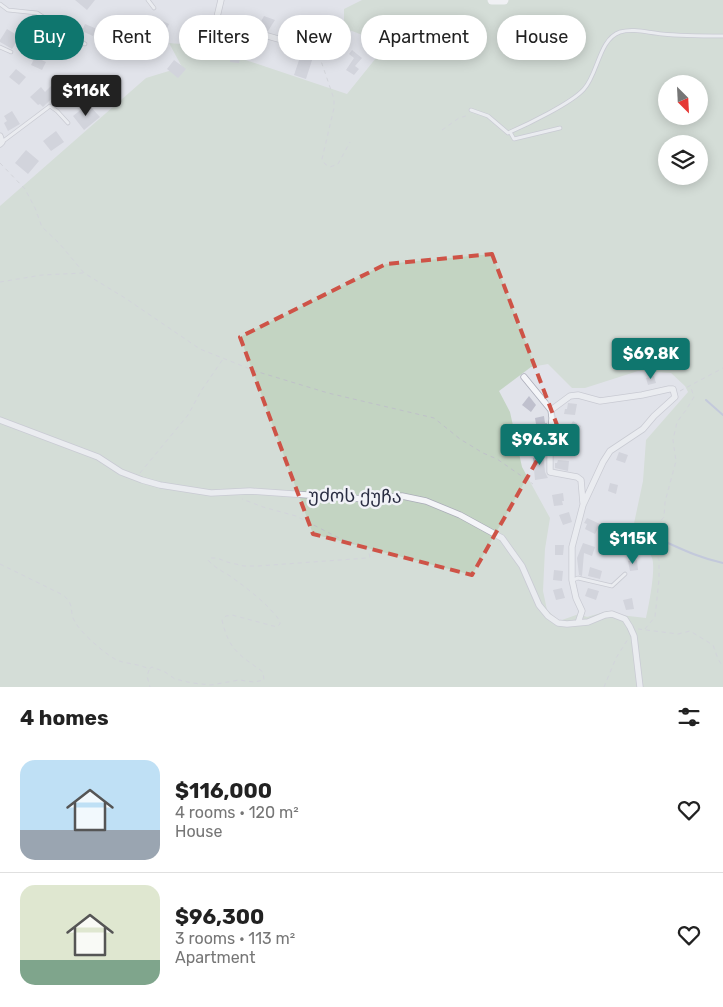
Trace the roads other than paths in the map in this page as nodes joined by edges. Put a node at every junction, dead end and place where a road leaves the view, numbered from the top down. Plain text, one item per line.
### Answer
1 (148, 0) edge
2 (221, 0) edge
3 (492, 0) edge
4 (504, 0) edge
5 (0, 4) edge
6 (154, 8) dead end
7 (723, 36) edge
8 (278, 39) edge
9 (85, 44) dead end
10 (0, 47) edge
11 (11, 52) dead end
12 (471, 110) dead end
13 (68, 123) dead end
14 (560, 128) dead end
15 (510, 132) junction
16 (0, 141) edge
17 (524, 378) dead end
18 (551, 410) junction
19 (0, 420) edge
20 (583, 504) junction
21 (625, 574) dead end
22 (572, 580) junction
23 (578, 623) junction
24 (640, 687) edge

1 - 6 lane
2 - 8 street
3 - 4 main road
5 - 9 lane
7 - 15 lane
10 - 11 lane
12 - 15 lane
13 - 16 lane
14 - 15 lane
17 - 18 street
18 - 20 street
18 - 20 street
19 - 23 street, უძოს ქუჩა
20 - 22 street
21 - 22 lane
22 - 23 street
23 - 24 street, უძოს ქუჩა

